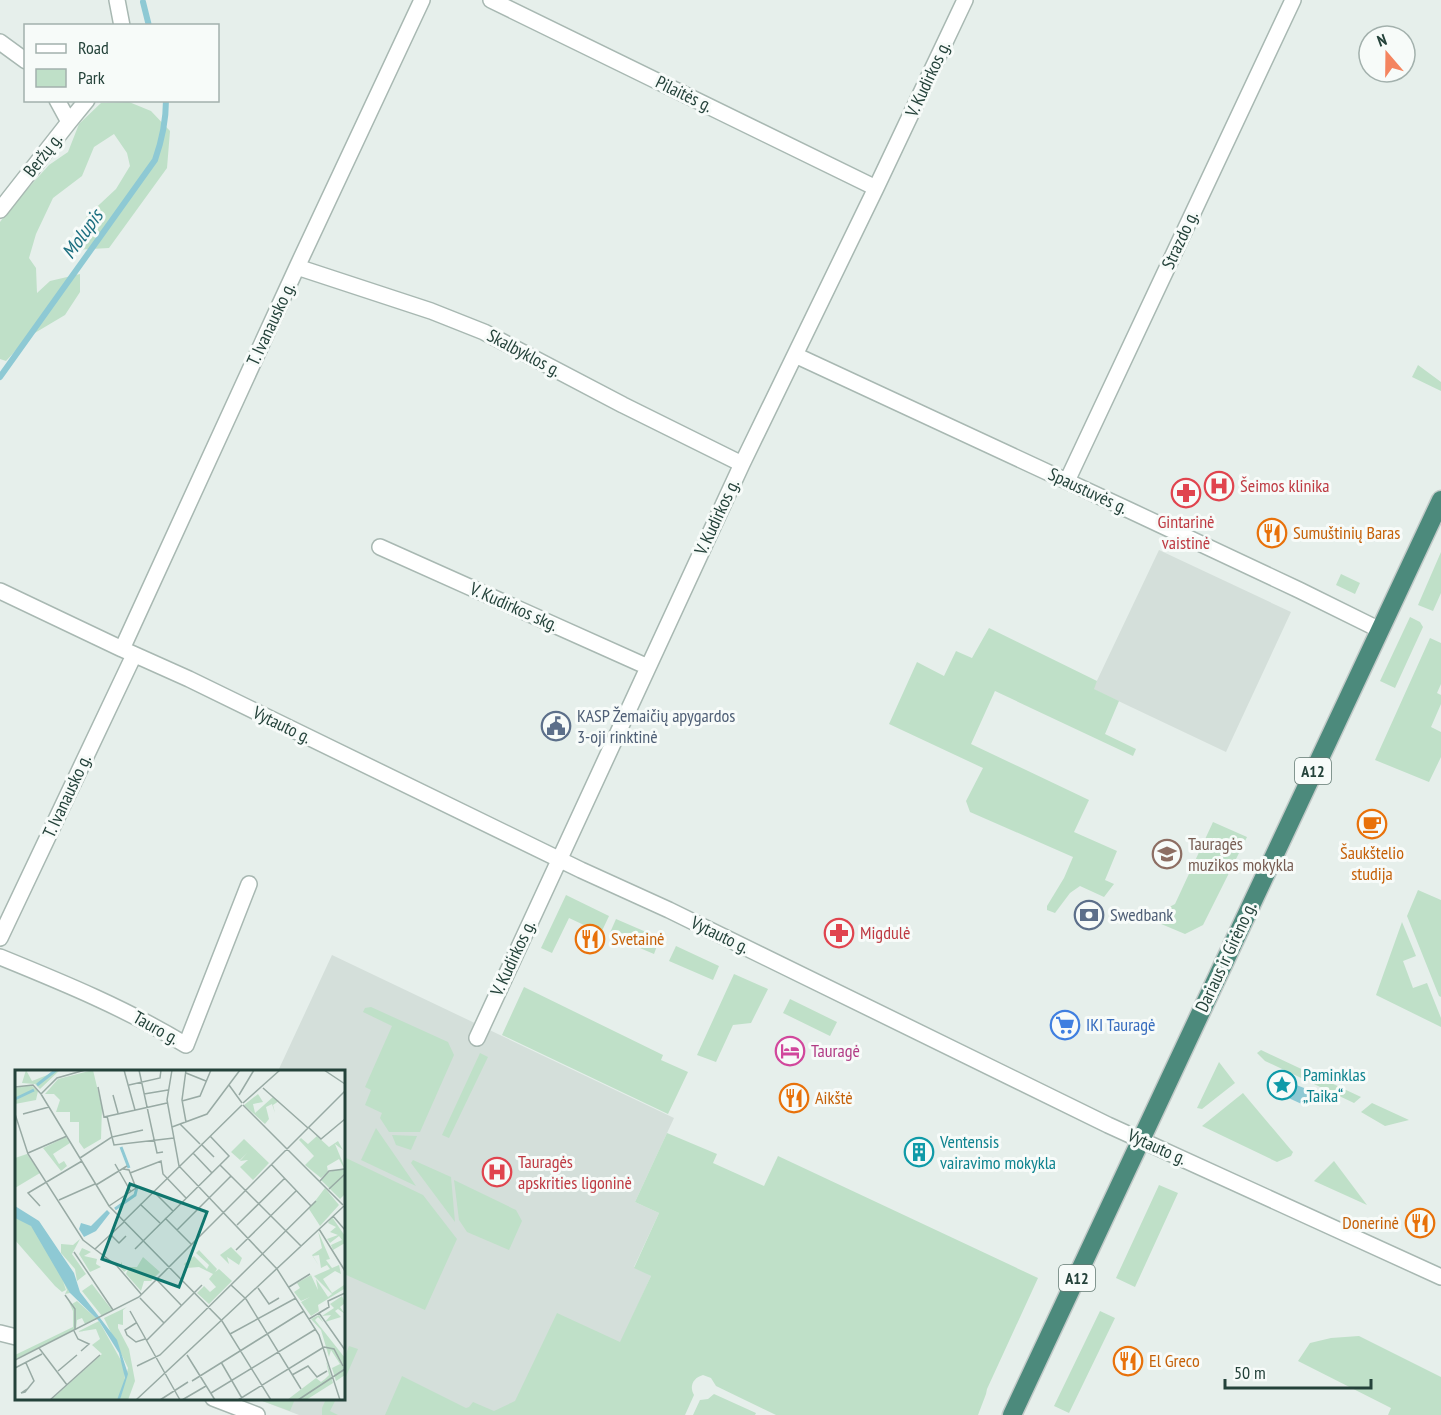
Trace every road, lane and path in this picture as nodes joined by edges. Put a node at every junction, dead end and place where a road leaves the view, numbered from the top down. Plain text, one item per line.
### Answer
1 (117, 0) edge
2 (422, 0) edge
3 (491, 0) edge
4 (965, 0) edge
5 (1293, 0) edge
6 (122, 24) edge
7 (0, 42) edge
8 (24, 60) edge
9 (58, 102) edge
10 (85, 102) edge
11 (69, 122) junction
12 (876, 188) junction
13 (0, 210) edge
14 (297, 267) junction
15 (795, 355) junction
16 (741, 464) junction
17 (1067, 481) junction
18 (1441, 500) edge
19 (380, 547) dead end
20 (0, 591) edge
21 (1380, 630) junction
22 (128, 652) junction
23 (648, 667) junction
24 (559, 859) junction
25 (249, 884) dead end
26 (0, 938) edge
27 (0, 957) edge
28 (477, 1038) dead end
29 (1142, 1141) junction
30 (1441, 1277) edge
31 (0, 1333) edge
32 (15, 1337) edge
33 (218, 1400) edge
34 (257, 1415) edge
35 (1012, 1415) edge

1 - 6 street
2 - 14 street, T. Ivanausko g.
3 - 12 street, Pilaitės g.
4 - 12 street, V. Kudirkos g.
5 - 17 street, Strazdo g.
7 - 8 street
9 - 11 street
10 - 11 street, Beržų g.
11 - 13 street, Beržų g.
12 - 15 street, V. Kudirkos g.
14 - 16 street, Skalbyklos g.
14 - 22 street, T. Ivanausko g.
15 - 16 street, V. Kudirkos g.
15 - 17 street, Spaustuvės g.
16 - 23 street, V. Kudirkos g.
17 - 21 street, Spaustuvės g.
18 - 21 highway, Dariaus ir Girėno g. / A12
19 - 23 street, V. Kudirkos skg.
20 - 22 street, Vytauto g.
21 - 29 highway, Dariaus ir Girėno g. / A12
22 - 24 street, Vytauto g.
22 - 26 street, T. Ivanausko g.
23 - 24 street, V. Kudirkos g.
24 - 28 street, V. Kudirkos g.
24 - 29 street, Vytauto g.
25 - 27 street, Tauro g.
29 - 30 street, Vytauto g.
29 - 35 highway, Dariaus ir Girėno g. / A12
31 - 32 street
33 - 34 street

